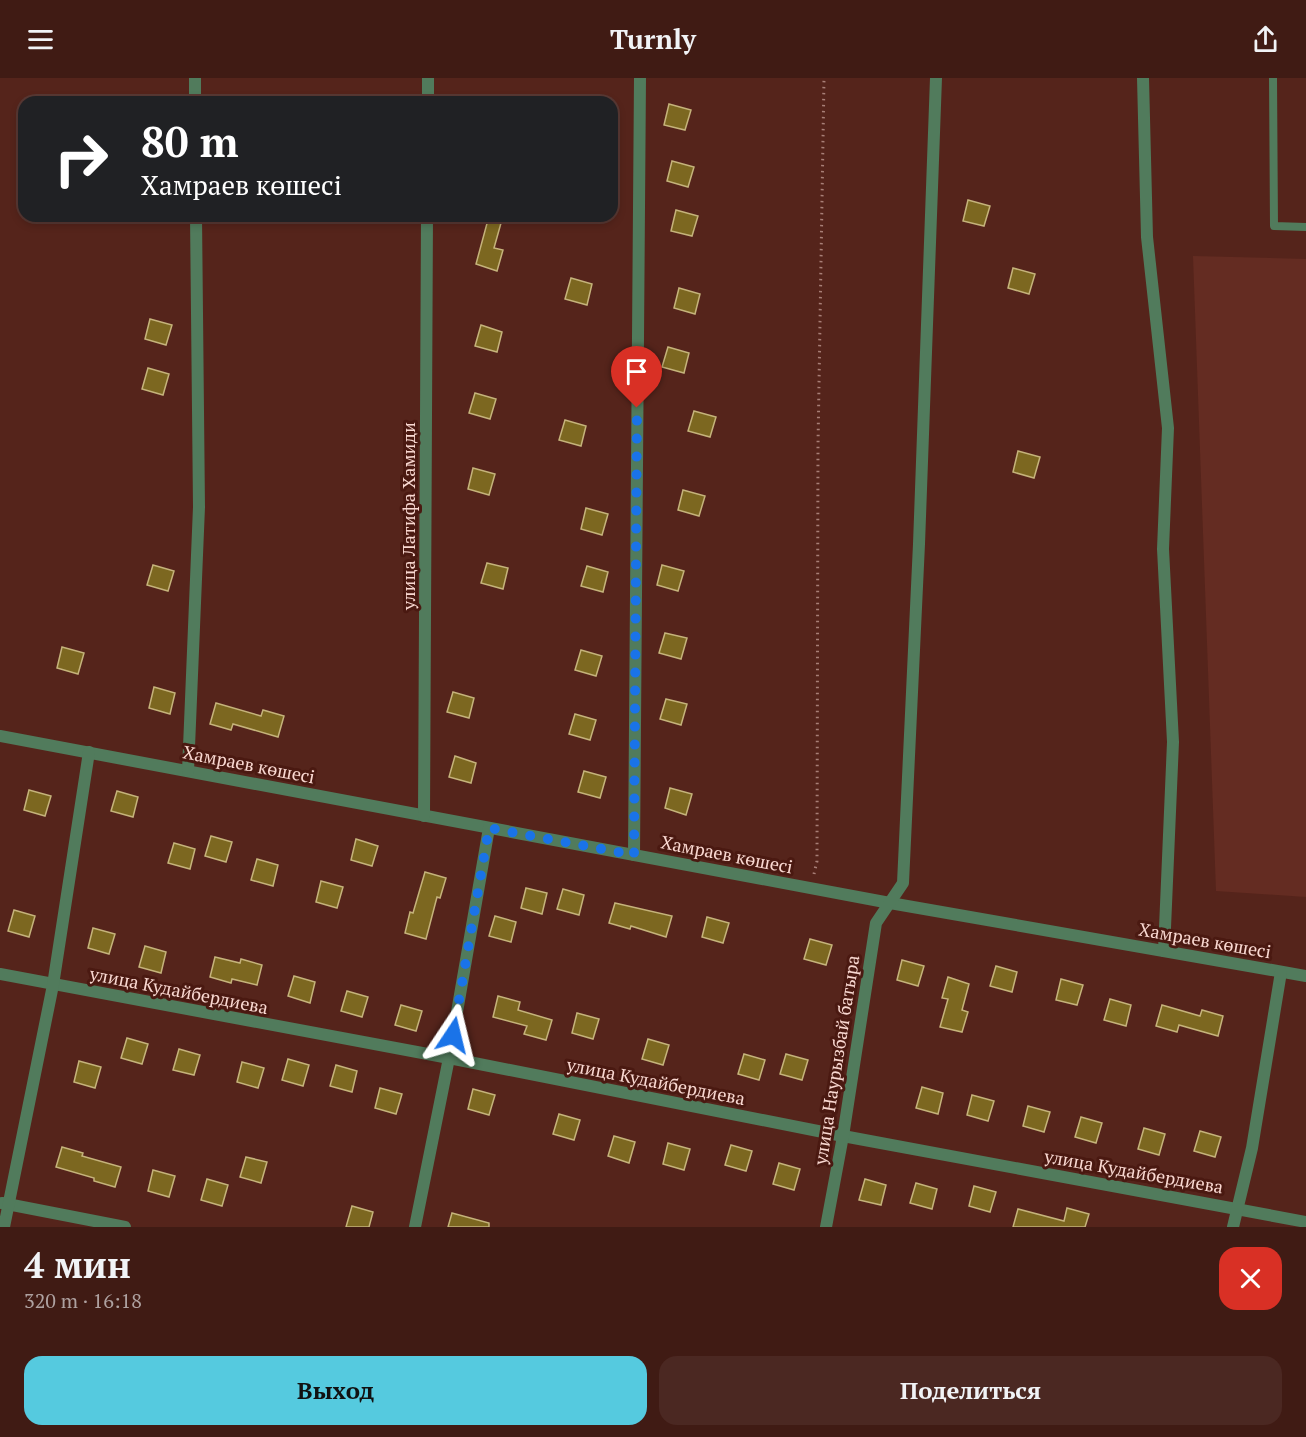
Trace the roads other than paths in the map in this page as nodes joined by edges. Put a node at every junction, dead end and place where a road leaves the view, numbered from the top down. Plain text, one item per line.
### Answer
1 (195, 78) edge
2 (428, 78) edge
3 (640, 78) edge
4 (936, 78) edge
5 (1143, 78) edge
6 (1273, 78) edge
7 (195, 96) edge
8 (428, 96) edge
9 (196, 222) edge
10 (428, 222) edge
11 (1306, 227) edge
12 (0, 736) edge
13 (89, 752) junction
14 (188, 771) junction
15 (424, 816) junction
16 (489, 828) junction
17 (634, 855) junction
18 (890, 903) junction
19 (1164, 951) junction
20 (1281, 972) junction
21 (0, 974) edge
22 (1306, 976) edge
23 (53, 985) junction
24 (449, 1058) junction
25 (843, 1137) junction
26 (4, 1204) edge
27 (1237, 1209) junction
28 (1306, 1222) edge
29 (4, 1227) edge
30 (124, 1227) edge
31 (415, 1227) edge
32 (825, 1227) edge
33 (1233, 1227) edge

1 - 7 street
2 - 8 street
3 - 17 street
4 - 18 street, улица Наурызбай батыра
5 - 19 street
6 - 11 lane
9 - 14 street
10 - 15 street, улица Латифа Хамиди
12 - 13 street, Хамраев көшесі
13 - 14 street, Хамраев көшесі
13 - 23 street
14 - 15 street, Хамраев көшесі
15 - 16 street, Хамраев көшесі
16 - 17 street, Хамраев көшесі
16 - 24 street
17 - 18 street, Хамраев көшесі
18 - 19 street, Хамраев көшесі
18 - 25 street, улица Наурызбай батыра
19 - 20 street, Хамраев көшесі
20 - 22 street, Хамраев көшесі
20 - 27 street
21 - 23 street, улица Кудайбердиева
23 - 24 street, улица Кудайбердиева
23 - 26 street
24 - 25 street, улица Кудайбердиева
24 - 31 street
25 - 27 street, улица Кудайбердиева
25 - 32 street, улица Наурызбай батыра
26 - 29 street
26 - 30 street
27 - 28 street, улица Кудайбердиева
27 - 33 street

